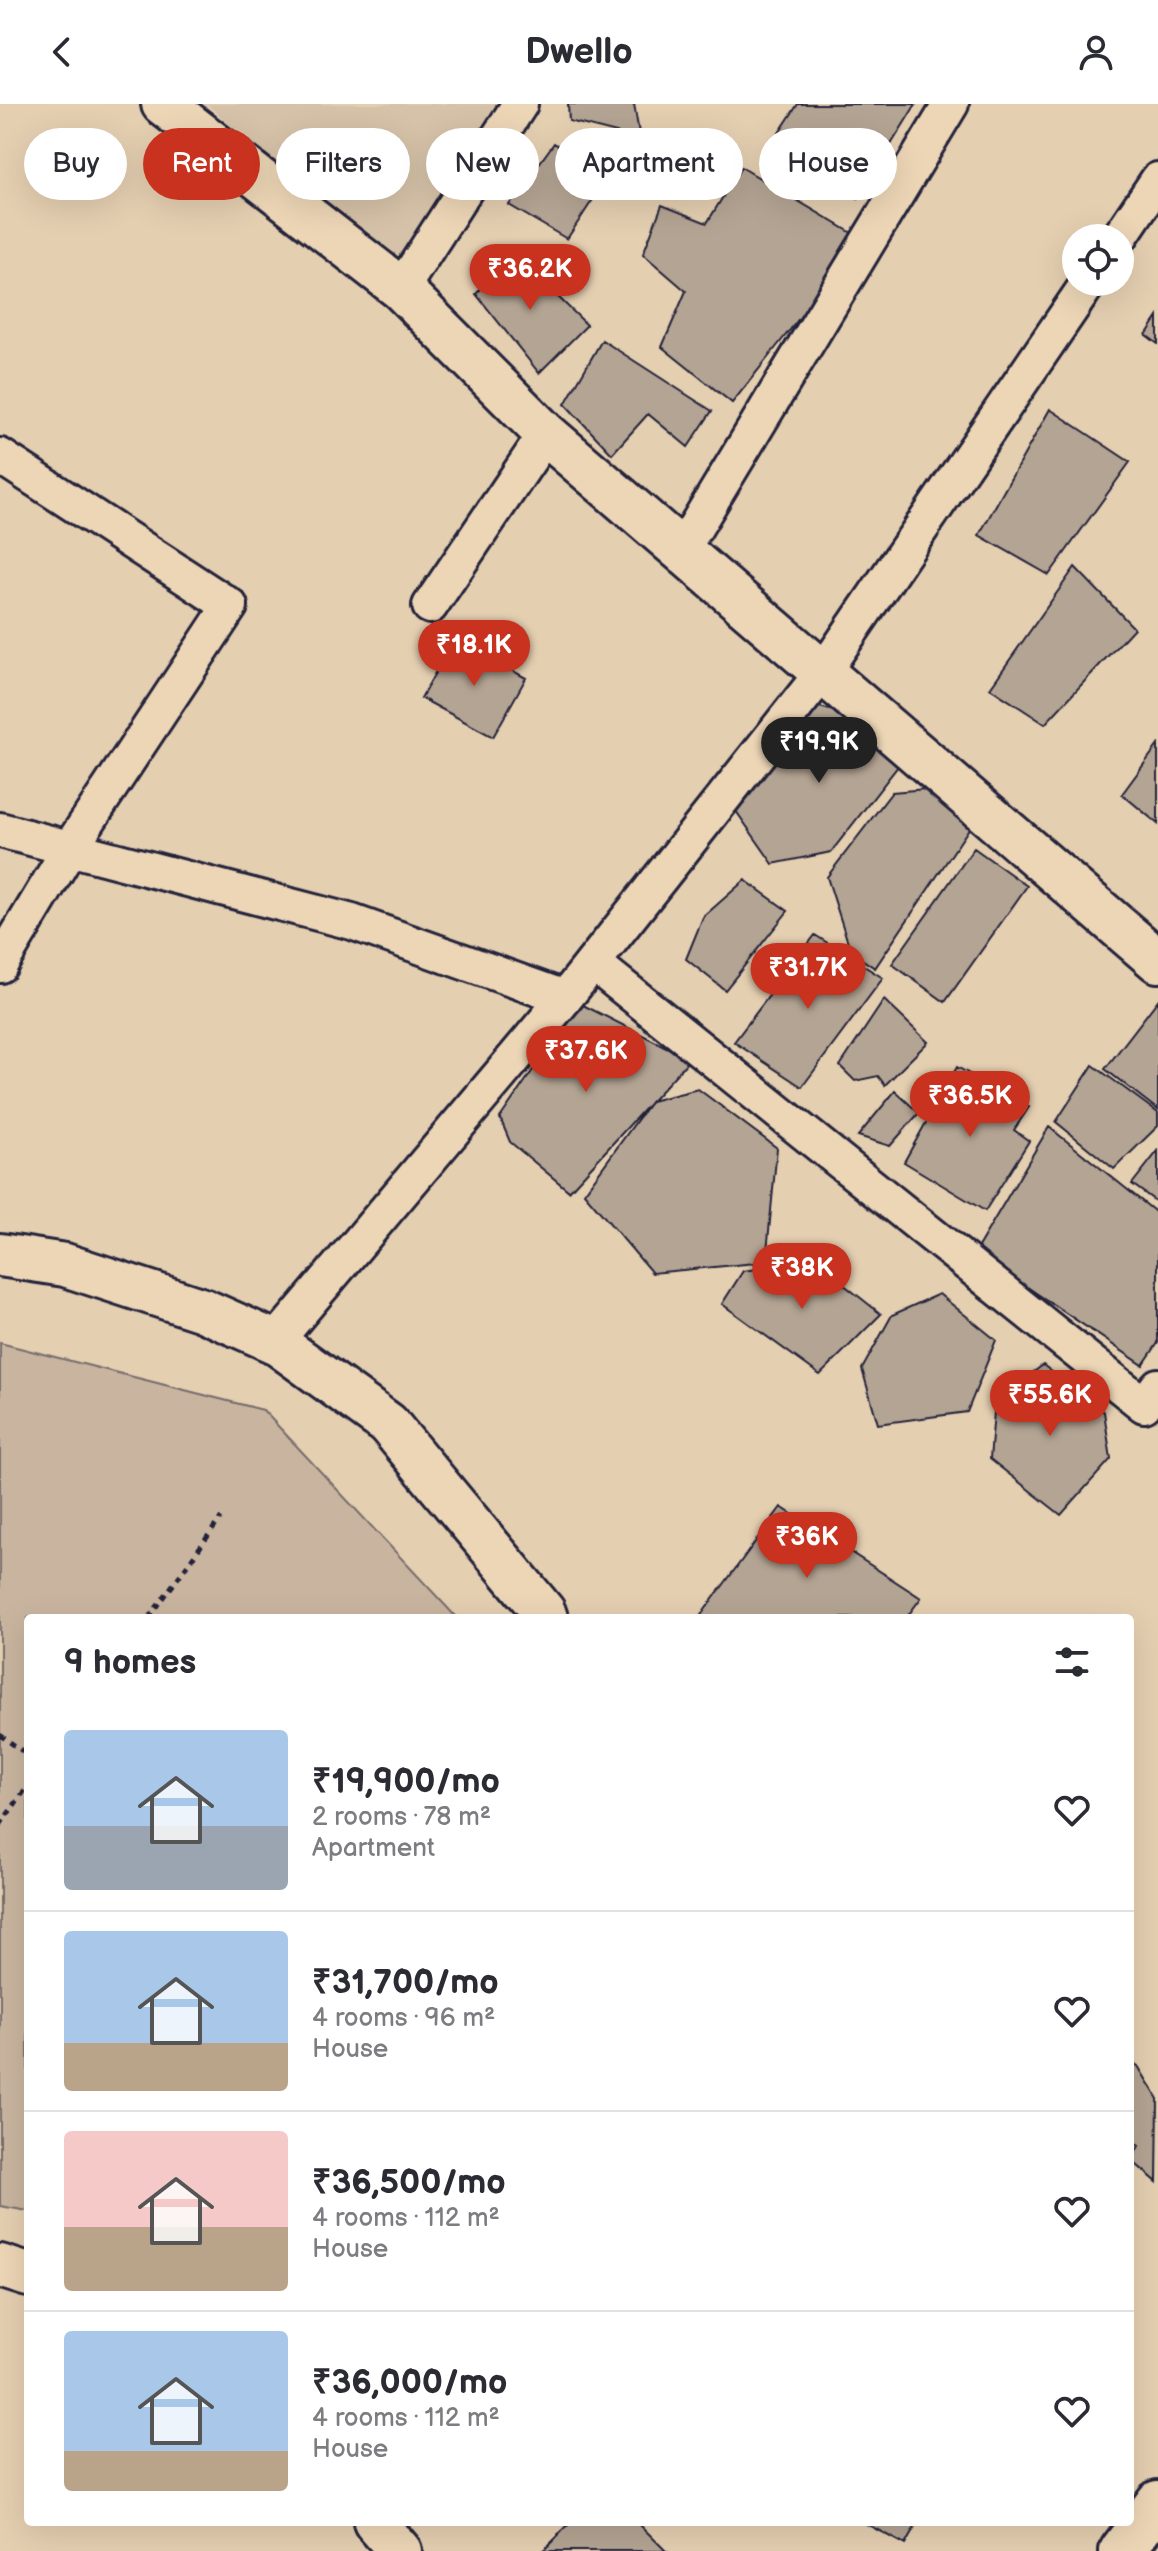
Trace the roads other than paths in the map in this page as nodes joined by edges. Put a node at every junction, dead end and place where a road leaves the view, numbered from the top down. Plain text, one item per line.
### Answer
1 (163, 104) edge
2 (520, 104) edge
3 (951, 104) edge
4 (1158, 180) edge
5 (1128, 224) edge
6 (401, 289) junction
7 (1079, 296) edge
8 (546, 434) junction
9 (0, 456) edge
10 (681, 551) junction
11 (430, 606) dead end
12 (823, 672) junction
13 (0, 830) edge
14 (70, 848) junction
15 (1158, 961) edge
16 (593, 963) junction
17 (0, 965) edge
18 (565, 998) junction
19 (0, 1255) edge
20 (275, 1342) junction
21 (1153, 1402) edge
22 (545, 1614) edge
23 (0, 2266) edge
24 (24, 2274) edge
25 (1158, 2503) edge
26 (378, 2526) edge
27 (1125, 2542) edge
28 (400, 2551) edge

1 - 6 street
2 - 6 street
3 - 10 street
4 - 5 street
6 - 8 street
7 - 12 street
8 - 10 street
8 - 11 street
9 - 14 street
10 - 12 street
12 - 15 street
12 - 16 street
13 - 14 street
14 - 17 street
14 - 18 street
16 - 18 street
16 - 21 street
18 - 20 street
19 - 20 street
20 - 22 street
23 - 24 street
25 - 27 main road
26 - 28 street

